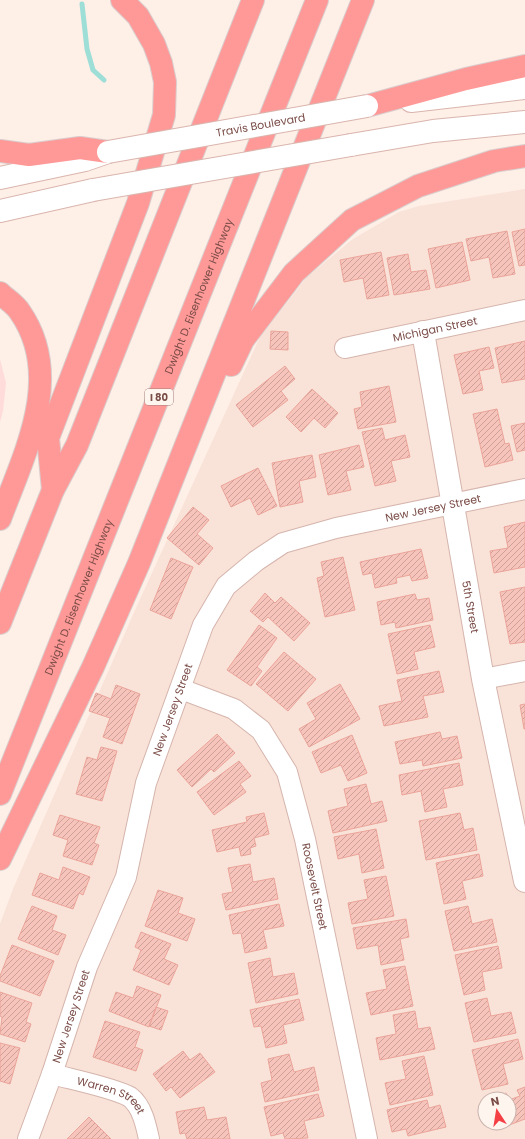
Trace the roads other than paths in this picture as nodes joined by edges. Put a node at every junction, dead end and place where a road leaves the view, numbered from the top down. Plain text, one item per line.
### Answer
1 (122, 0) edge
2 (253, 0) edge
3 (317, 0) edge
4 (363, 0) edge
5 (525, 66) edge
6 (525, 88) edge
7 (367, 106) junction
8 (525, 122) edge
9 (0, 151) edge
10 (108, 152) junction
11 (525, 156) edge
12 (0, 178) edge
13 (0, 211) edge
14 (0, 293) edge
15 (525, 310) edge
16 (423, 332) junction
17 (345, 348) dead end
18 (197, 415) junction
19 (525, 489) edge
20 (53, 490) junction
21 (453, 503) junction
22 (0, 519) edge
23 (0, 623) edge
24 (525, 671) edge
25 (483, 679) junction
26 (181, 689) junction
27 (0, 794) edge
28 (0, 859) edge
29 (525, 881) edge
30 (52, 1074) junction
31 (28, 1139) edge
32 (149, 1139) edge
33 (367, 1139) edge

1 - 20 highway
2 - 20 highway
3 - 27 highway, Dwight D. Eisenhower Highway / I 80
4 - 18 highway
5 - 7 highway
6 - 7 main road, Travis Boulevard
7 - 10 main road, Travis Boulevard, bridge
8 - 13 main road, bridge
9 - 10 highway
10 - 12 main road, Travis Boulevard
11 - 18 highway
14 - 22 highway
15 - 16 street, Michigan Street
16 - 17 street, Michigan Street
16 - 21 main road, 5th Street
18 - 28 highway
19 - 21 street, New Jersey Street
20 - 23 highway
21 - 25 main road, 5th Street
21 - 26 street, New Jersey Street
24 - 25 street
25 - 29 main road, 5th Street
26 - 30 street, New Jersey Street
26 - 33 street, Roosevelt Street
30 - 31 street, New Jersey Street
30 - 32 street, Warren Street

